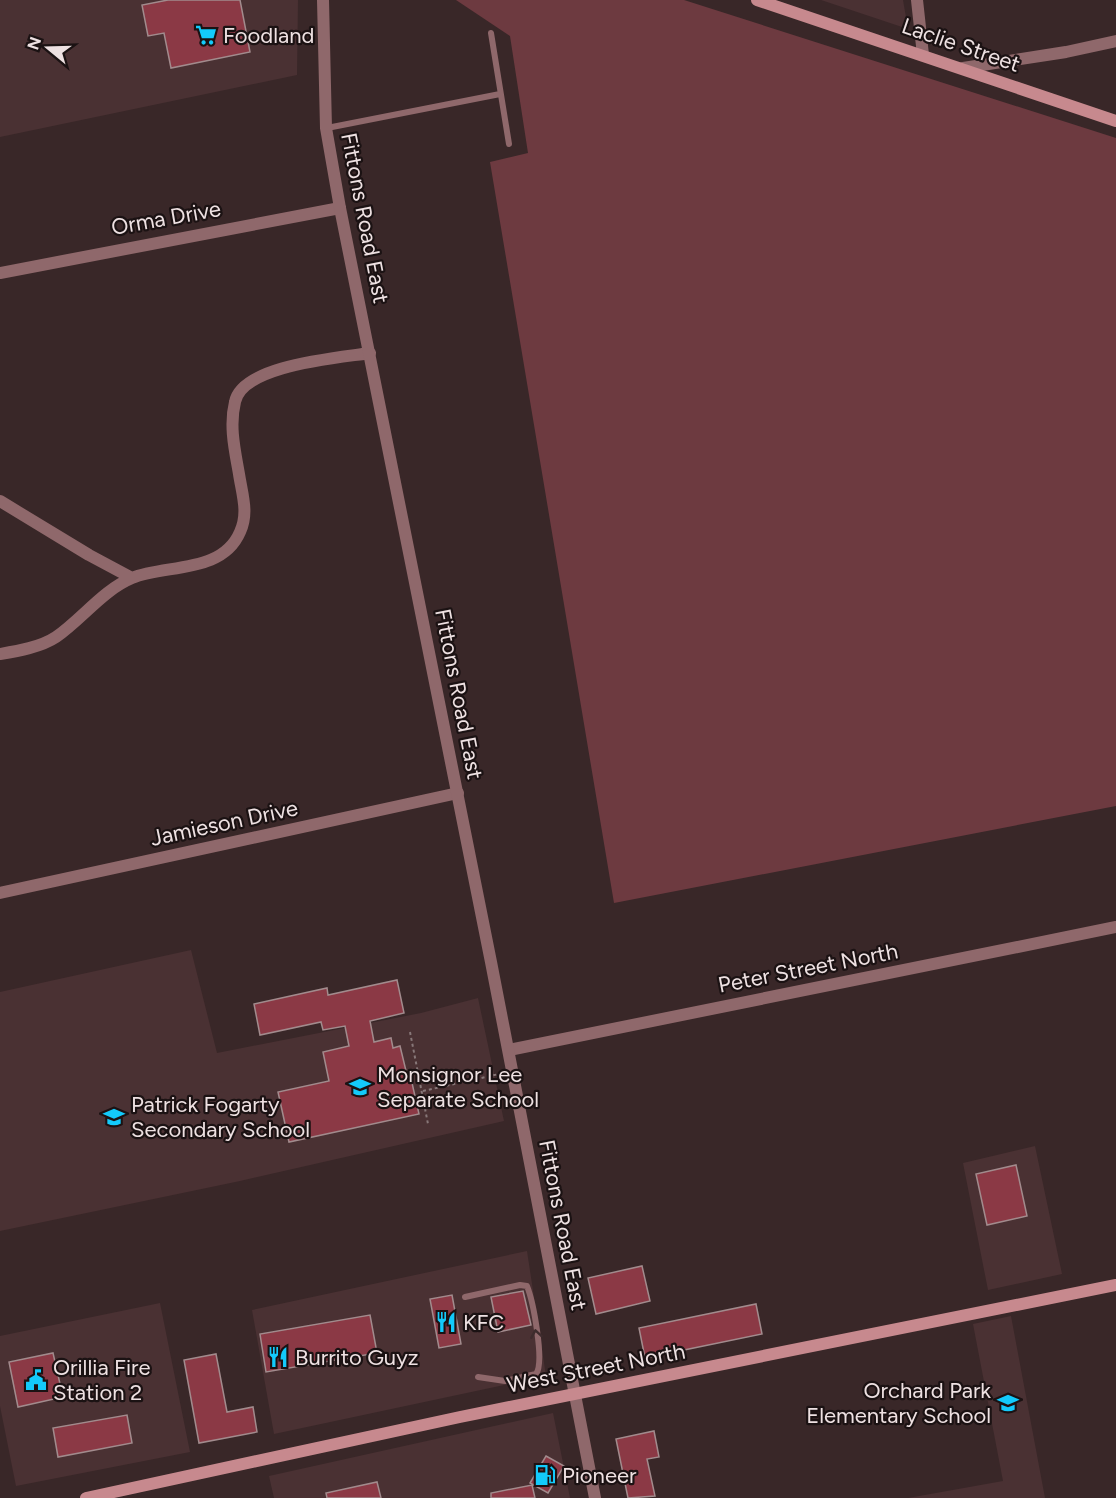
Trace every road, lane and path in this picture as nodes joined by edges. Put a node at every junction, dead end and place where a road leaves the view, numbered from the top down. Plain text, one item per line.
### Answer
1 (323, 0) edge
2 (757, 0) edge
3 (917, 0) edge
4 (490, 33) dead end
5 (1116, 41) edge
6 (923, 54) junction
7 (963, 68) junction
8 (500, 94) junction
9 (1116, 121) edge
10 (326, 129) junction
11 (509, 144) dead end
12 (340, 208) junction
13 (0, 273) edge
14 (370, 353) junction
15 (0, 501) edge
16 (132, 578) junction
17 (0, 654) edge
18 (458, 794) junction
19 (0, 893) edge
20 (1116, 927) edge
21 (410, 1032) dead end
22 (509, 1050) junction
23 (505, 1073) dead end
24 (422, 1091) junction
25 (428, 1124) dead end
26 (1116, 1285) edge
27 (465, 1297) dead end
28 (478, 1377) dead end
29 (574, 1395) junction
30 (86, 1498) edge
31 (595, 1498) edge

1 - 10 street, Fittons Road East
2 - 6 main road, Laclie Street
3 - 6 street
4 - 8 lane
5 - 7 street
6 - 7 main road, Laclie Street
7 - 9 main road, Laclie Street
8 - 10 lane
8 - 11 lane
10 - 12 street, Fittons Road East
12 - 13 street, Orma Drive
12 - 14 street, Fittons Road East
14 - 16 street
14 - 18 street, Fittons Road East
15 - 16 street
16 - 17 street
18 - 19 street, Jamieson Drive
18 - 22 street, Fittons Road East
20 - 22 street, Peter Street North
21 - 24 path
22 - 29 street, Fittons Road East
23 - 24 path
24 - 25 path
26 - 29 main road, West Street North
28 -> 27 lane
29 - 30 main road, West Street North
29 - 31 street, Fittons Road East

